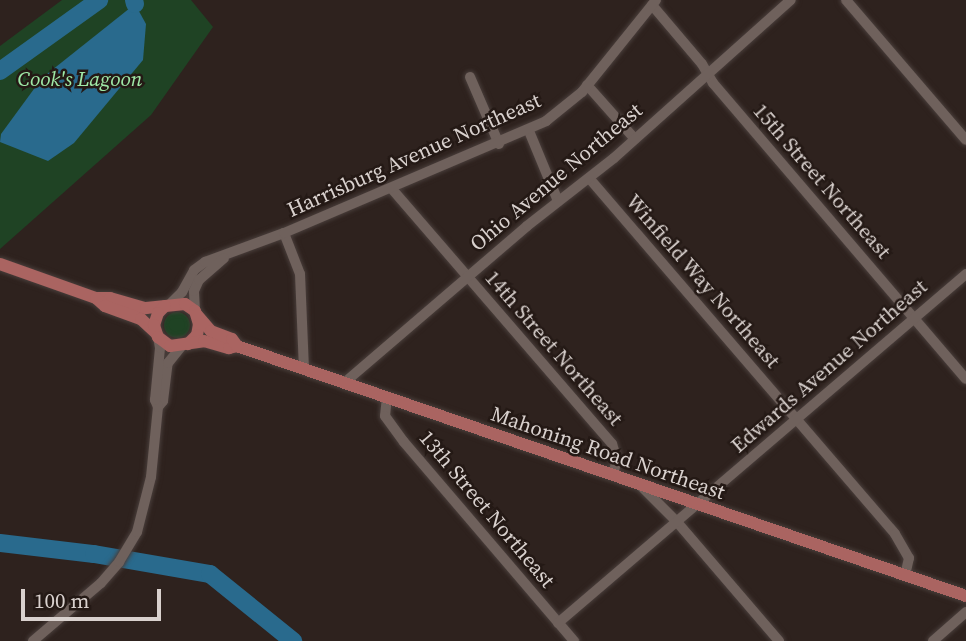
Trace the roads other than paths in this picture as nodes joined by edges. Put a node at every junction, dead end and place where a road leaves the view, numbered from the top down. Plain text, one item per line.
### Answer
1 (791, 0) edge
2 (846, 0) edge
3 (654, 3) edge
4 (708, 74) junction
5 (470, 77) dead end
6 (587, 85) junction
7 (529, 131) junction
8 (635, 139) junction
9 (966, 140) edge
10 (499, 144) junction
11 (589, 178) junction
12 (392, 189) junction
13 (558, 201) junction
14 (284, 233) junction
15 (224, 257) junction
16 (0, 264) edge
17 (966, 274) edge
18 (466, 277) junction
19 (96, 298) junction
20 (168, 304) junction
21 (195, 312) junction
22 (914, 318) junction
23 (157, 335) junction
24 (185, 345) junction
25 (237, 346) junction
26 (304, 369) junction
27 (966, 379) edge
28 (344, 383) junction
29 (387, 397) junction
30 (158, 407) junction
31 (796, 420) junction
32 (613, 475) junction
33 (639, 484) junction
34 (698, 504) junction
35 (677, 522) junction
36 (905, 575) junction
37 (966, 596) edge
38 (965, 615) edge
39 (558, 623) junction
40 (33, 641) edge
41 (574, 641) edge
42 (779, 641) edge
43 (933, 641) edge

1 - 4 street, Ohio Avenue Northeast
2 - 9 street
3 - 4 street, 15th Street Northeast
3 - 6 street, Harrisburg Avenue Northeast
4 - 8 street, Ohio Avenue Northeast
4 - 22 street, 15th Street Northeast
5 - 10 street
6 - 7 street, Harrisburg Avenue Northeast
6 - 8 street
7 - 10 street, Harrisburg Avenue Northeast
7 - 13 street
8 - 11 street, Ohio Avenue Northeast
10 - 12 street, Harrisburg Avenue Northeast
11 - 13 street, Ohio Avenue Northeast
11 - 31 street, Winfield Way Northeast
12 - 14 street, Harrisburg Avenue Northeast
12 - 18 street, 14th Street Northeast
13 - 18 street, Ohio Avenue Northeast
14 - 15 street, Harrisburg Avenue Northeast
14 - 26 street
15 - 20 street, Harrisburg Avenue Northeast
15 - 21 street, Harrisburg Avenue Northeast
16 - 19 main road
17 - 22 street, Edwards Avenue Northeast
18 - 28 street, Ohio Avenue Northeast
18 - 32 street, 14th Street Northeast
19 - 20 main road
19 - 23 main road
20 - 21 main road
20 - 23 main road
21 - 24 main road
21 - 25 main road, Mahoning Road Northeast
22 - 27 street, 15th Street Northeast
22 - 31 street, Edwards Avenue Northeast
23 - 24 main road
23 - 30 street
24 - 25 main road, Mahoning Road Northeast
24 - 30 street
25 - 26 main road, Mahoning Road Northeast
26 - 28 main road, Mahoning Road Northeast
28 - 29 main road, Mahoning Road Northeast
29 - 32 main road, Mahoning Road Northeast
29 - 39 street, 13th Street Northeast
30 - 40 street
31 - 34 street, Edwards Avenue Northeast
31 - 36 street, Winfield Way Northeast
32 - 33 main road, Mahoning Road Northeast
33 - 34 main road, Mahoning Road Northeast
33 - 35 street
34 - 35 street, Edwards Avenue Northeast
34 - 36 main road, Mahoning Road Northeast
35 - 39 street, Edwards Avenue Northeast
35 - 42 street
36 - 37 main road, Mahoning Road Northeast
38 - 43 street
39 - 41 street, 13th Street Northeast

